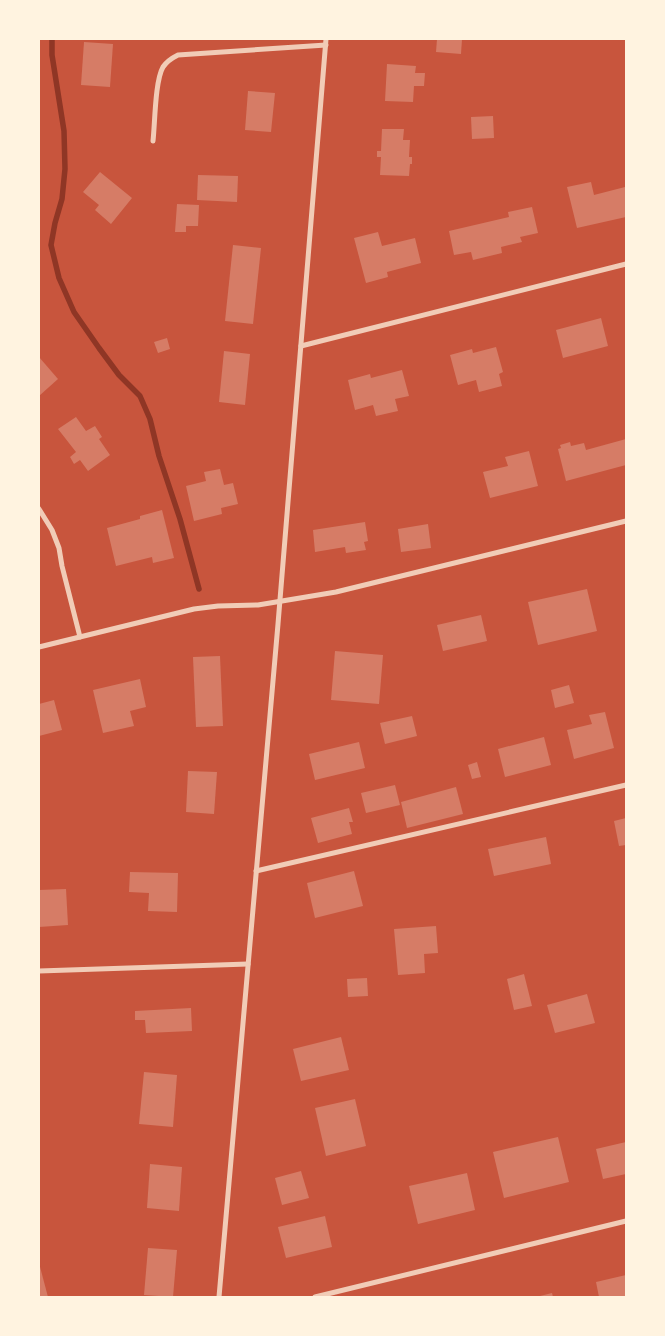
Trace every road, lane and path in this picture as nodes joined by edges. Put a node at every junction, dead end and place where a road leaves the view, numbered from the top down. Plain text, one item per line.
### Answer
1 (326, 42) edge
2 (153, 141) dead end
3 (626, 264) edge
4 (301, 346) junction
5 (39, 509) edge
6 (626, 521) edge
7 (280, 602) junction
8 (80, 637) junction
9 (39, 647) edge
10 (626, 785) edge
11 (256, 871) junction
12 (248, 964) junction
13 (39, 971) edge
14 (626, 1222) edge
15 (219, 1297) edge
16 (315, 1297) edge

1 - 2 street
1 - 4 street
3 - 4 street
4 - 7 street
5 - 8 street
6 - 7 street
7 - 8 street
7 - 11 street
8 - 9 street
10 - 11 street
11 - 12 street
12 - 13 street
12 - 15 street
14 - 16 street

